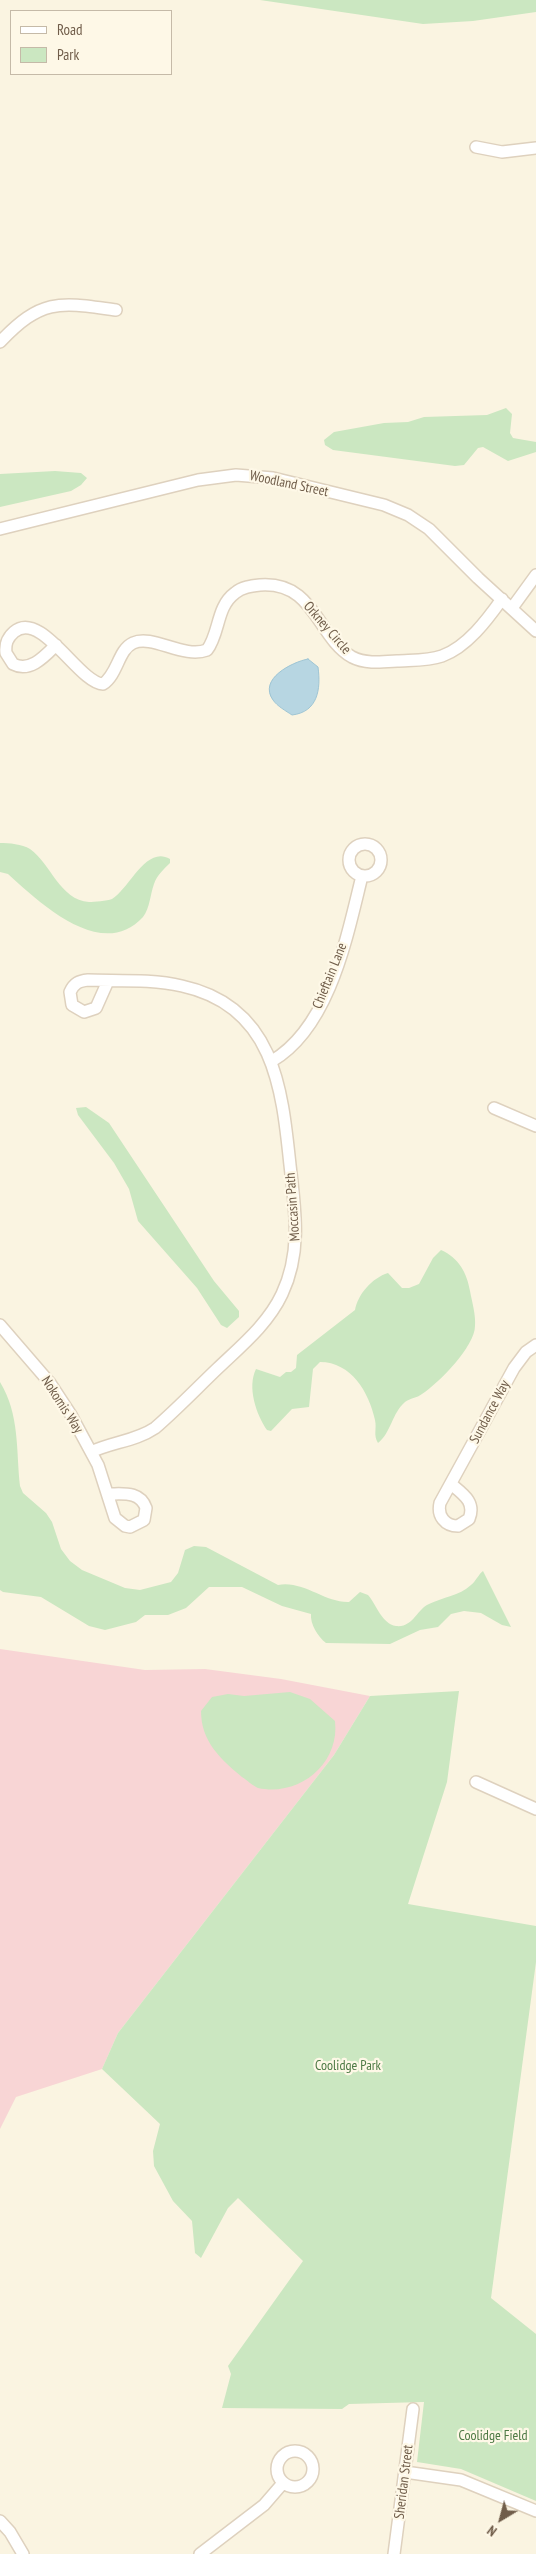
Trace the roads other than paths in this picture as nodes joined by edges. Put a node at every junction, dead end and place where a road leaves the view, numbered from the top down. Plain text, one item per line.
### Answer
1 (476, 147) dead end
2 (536, 148) edge
3 (116, 310) dead end
4 (0, 342) edge
5 (0, 529) edge
6 (536, 575) edge
7 (502, 599) junction
8 (512, 608) junction
9 (536, 631) edge
10 (56, 645) dead end
11 (362, 876) dead end
12 (108, 981) dead end
13 (272, 1061) junction
14 (494, 1108) dead end
15 (536, 1126) edge
16 (0, 1325) edge
17 (536, 1345) edge
18 (91, 1452) junction
19 (451, 1484) dead end
20 (108, 1494) dead end
21 (476, 1782) dead end
22 (536, 1809) edge
23 (412, 2409) dead end
24 (405, 2472) junction
25 (283, 2483) dead end
26 (536, 2511) edge
27 (0, 2521) edge
28 (23, 2554) edge
29 (200, 2554) edge
30 (394, 2554) edge

1 - 2 street
3 - 4 street
5 - 7 street, Woodland Street
6 - 8 street
7 - 8 street, Woodland Street
7 - 10 street, Orkney Circle
8 - 9 street, Woodland Street
11 - 13 street, Chieftain Lane
12 - 13 street, Moccasin Path
13 - 18 street, Moccasin Path
14 - 15 street
16 - 18 street, Nokomis Way
17 - 19 street, Sundance Way
18 - 20 street, Nokomis Way
21 - 22 street
23 - 24 street, Sheridan Street
24 - 26 street
24 - 30 street, Sheridan Street
25 - 29 street
27 - 28 street

